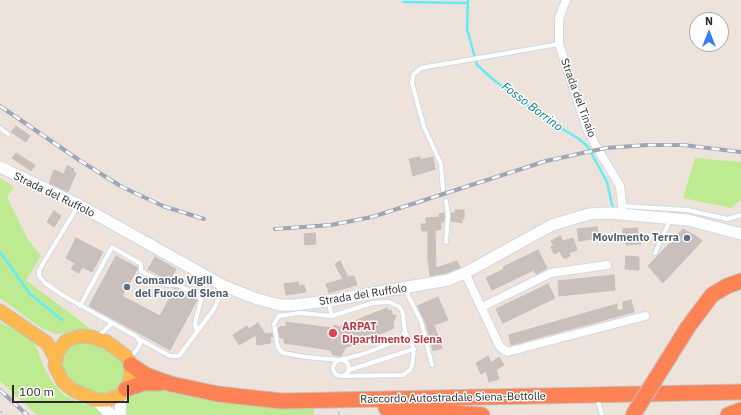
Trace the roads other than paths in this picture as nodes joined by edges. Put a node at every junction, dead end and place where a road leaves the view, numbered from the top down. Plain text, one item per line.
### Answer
1 (566, 1) edge
2 (559, 44) junction
3 (0, 128) edge
4 (8, 134) dead end
5 (0, 168) edge
6 (443, 190) dead end
7 (446, 201) dead end
8 (79, 205) junction
9 (623, 210) junction
10 (741, 215) edge
11 (671, 218) junction
12 (741, 234) edge
13 (446, 242) dead end
14 (654, 253) dead end
15 (607, 265) dead end
16 (465, 273) junction
17 (741, 281) edge
18 (224, 286) junction
19 (404, 289) junction
20 (328, 301) junction
21 (80, 306) junction
22 (482, 307) junction
23 (0, 311) edge
24 (332, 316) junction
25 (645, 316) dead end
26 (112, 323) junction
27 (27, 328) junction
28 (197, 332) junction
29 (405, 332) junction
30 (137, 337) junction
31 (96, 338) junction
32 (69, 339) junction
33 (414, 349) junction
34 (56, 359) junction
35 (340, 360) junction
36 (130, 362) junction
37 (432, 365) dead end
38 (348, 370) junction
39 (343, 376) junction
40 (167, 383) junction
41 (741, 383) edge
42 (124, 392) junction
43 (741, 392) edge
44 (596, 395) junction
45 (563, 396) junction
46 (96, 400) junction
47 (319, 401) junction
48 (741, 410) edge
49 (111, 415) edge
50 (120, 415) edge
51 (482, 415) edge
52 (602, 415) edge
53 (633, 415) edge
54 (728, 415) edge

1 - 2 street, Strada del Tinaio
2 - 6 lane
2 - 9 street, Strada del Tinaio
3 - 4 lane
5 - 8 street, Strada del Ruffolo
7 - 13 lane
8 - 18 street, Strada del Ruffolo
8 - 21 lane
9 - 10 lane
9 - 11 street, Strada del Ruffolo
9 - 16 street, Strada del Ruffolo
11 - 12 street, Strada del Ruffolo
11 - 14 lane
15 - 22 street
16 - 19 street, Strada del Ruffolo
16 - 22 street
17 - 53 highway, bridge
18 - 20 street, Strada del Ruffolo
18 - 28 lane
19 - 20 street, Strada del Ruffolo
19 - 37 lane
20 - 24 lane
21 - 26 lane
21 - 28 lane
22 - 25 street
23 - 27 main road
24 - 29 lane
24 - 35 lane
26 - 30 lane
26 - 31 lane
27 - 32 main road
27 - 34 main road
28 - 30 lane
29 - 33 lane
29 - 35 lane
30 - 36 lane
31 - 32 main road
31 - 36 main road
32 - 34 main road
33 - 38 lane
33 - 39 lane
34 - 46 main road
35 - 38 lane
35 - 39 lane
36 - 40 highway, Raccordo Autostradale Siena-Bettolle
36 - 42 main road
38 - 39 lane
40 - 42 highway, Raccordo Autostradale Siena-Bettolle
40 - 47 highway, Raccordo Autostradale Siena-Bettolle
41 - 45 highway
42 - 46 main road
42 - 50 street
43 - 44 highway, Raccordo Autostradale Siena-Bettolle
44 - 45 highway, Raccordo Autostradale Siena-Bettolle
44 - 52 lane
45 - 47 highway, Raccordo Autostradale Siena-Bettolle
46 - 49 street
47 - 51 highway
48 - 54 highway

